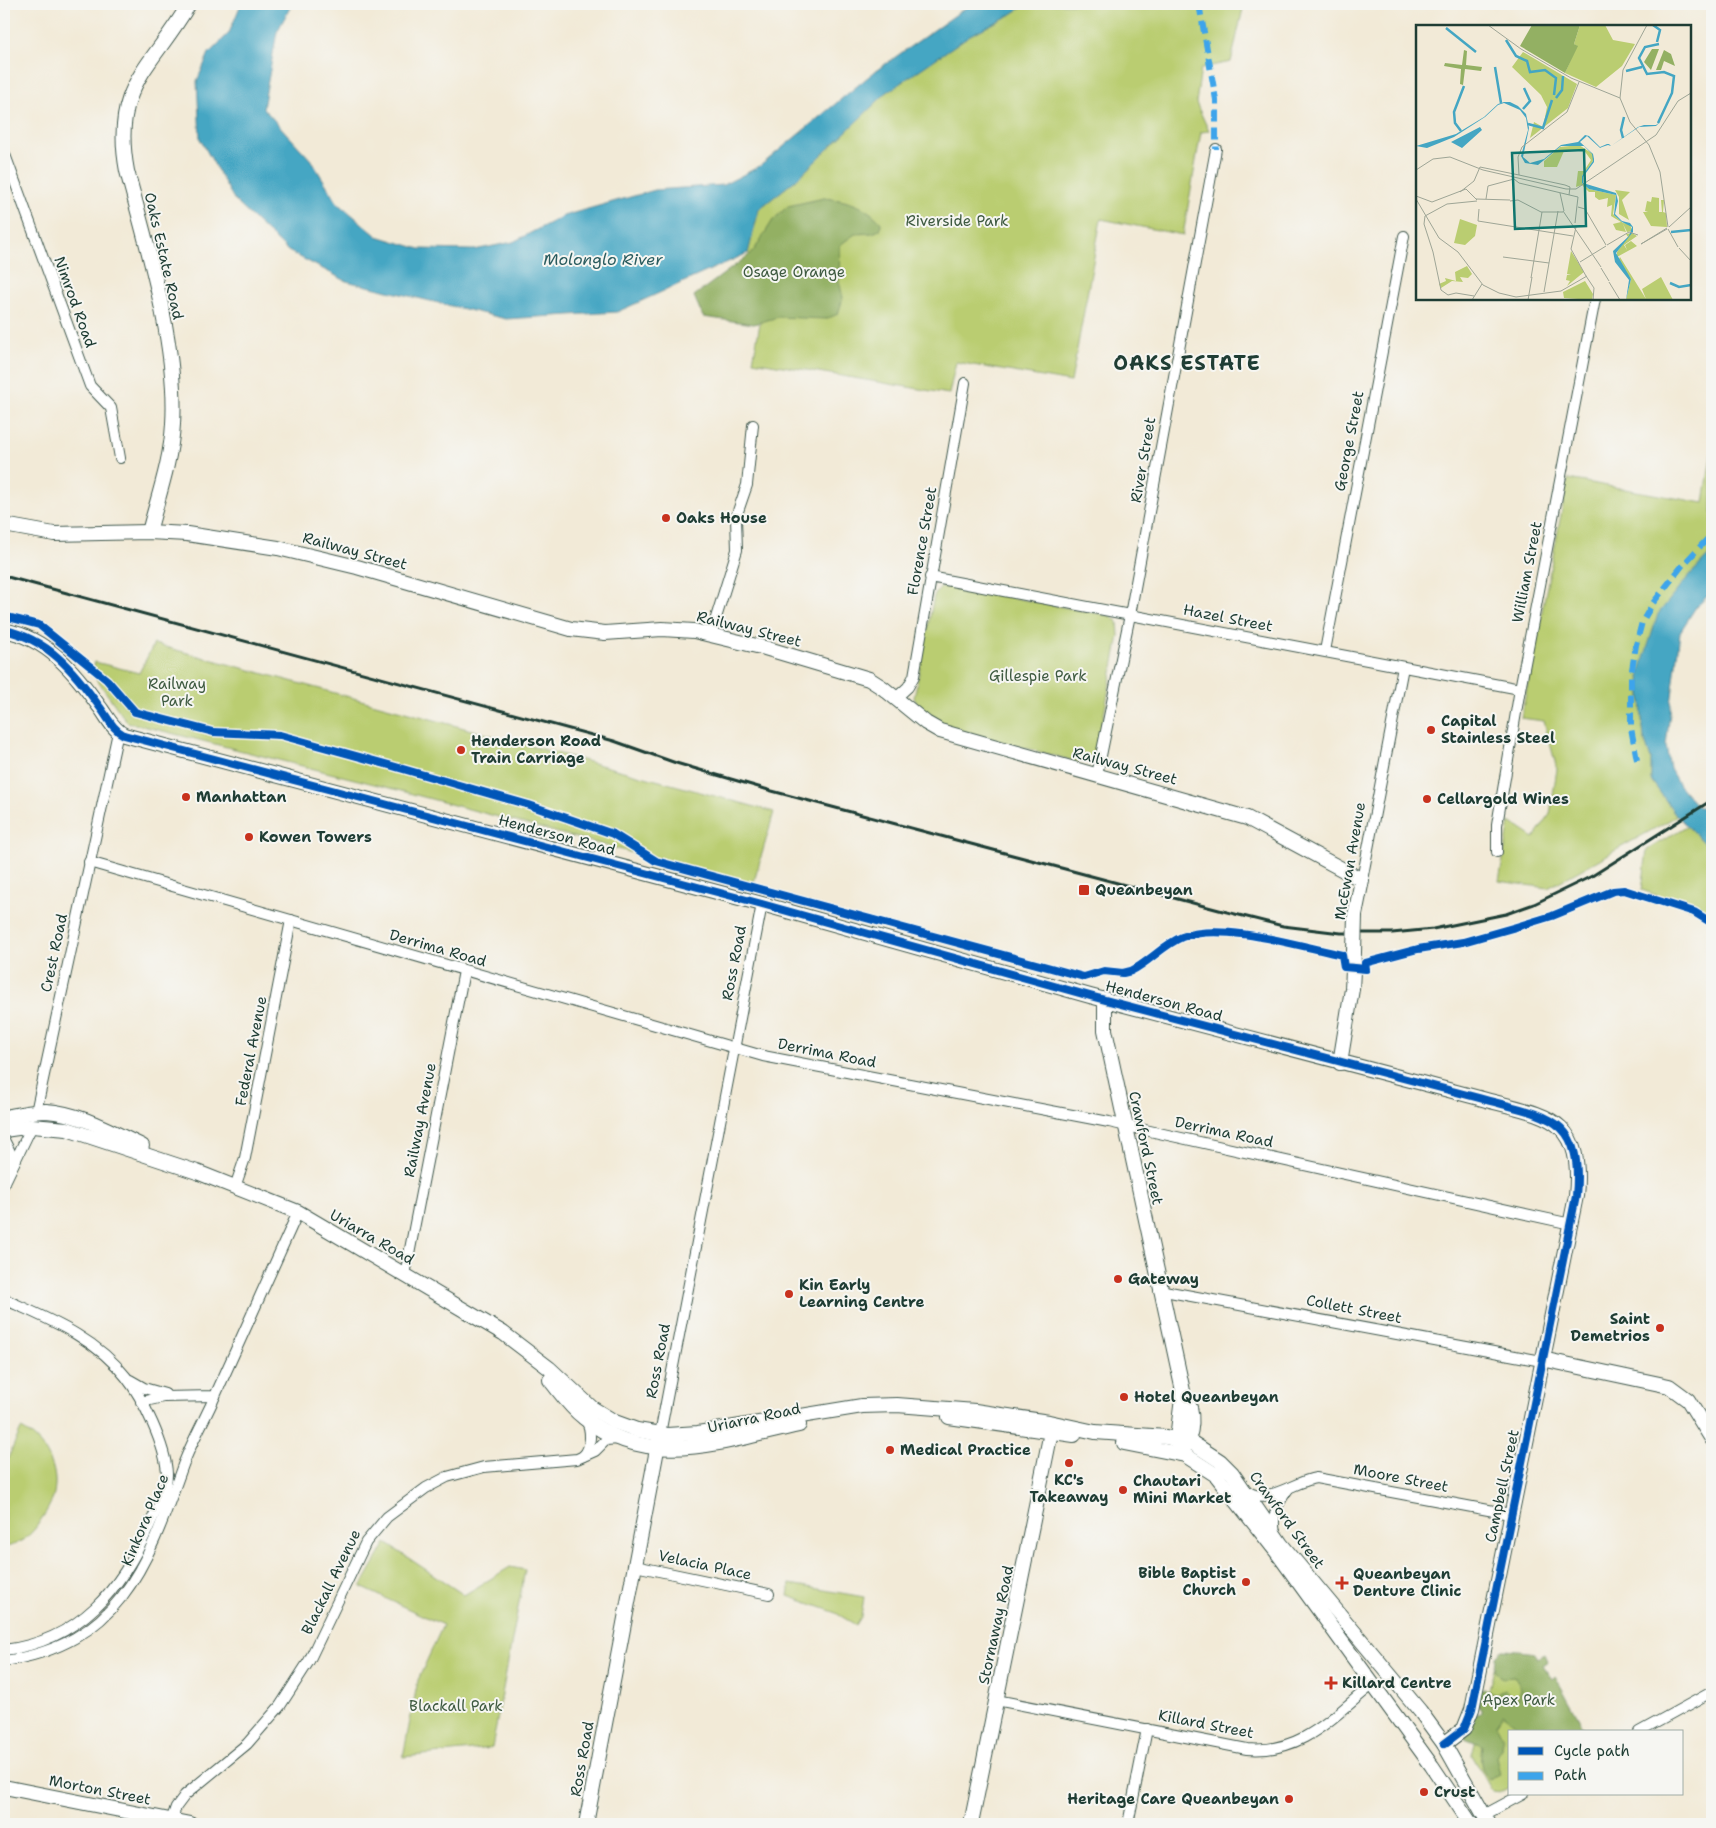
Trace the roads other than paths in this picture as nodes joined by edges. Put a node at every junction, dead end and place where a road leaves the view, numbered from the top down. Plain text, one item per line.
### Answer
1 (189, 4) edge
2 (1216, 149) dead end
3 (4, 152) edge
4 (1404, 236) dead end
5 (1595, 300) edge
6 (964, 383) dead end
7 (753, 424) dead end
8 (120, 458) dead end
9 (4, 525) edge
10 (149, 532) junction
11 (930, 577) junction
12 (1130, 615) junction
13 (4, 630) edge
14 (712, 634) junction
15 (1324, 651) junction
16 (1403, 667) junction
17 (1520, 689) junction
18 (896, 698) junction
19 (118, 732) junction
20 (1097, 776) junction
21 (1498, 852) dead end
22 (89, 862) junction
23 (1362, 880) junction
24 (762, 904) junction
25 (291, 920) junction
26 (464, 971) junction
27 (1105, 999) junction
28 (733, 1049) junction
29 (1340, 1062) junction
30 (36, 1112) junction
31 (4, 1117) edge
32 (1125, 1125) junction
33 (32, 1126) junction
34 (4, 1130) edge
35 (4, 1140) edge
36 (197, 1172) junction
37 (6, 1180) edge
38 (235, 1187) junction
39 (298, 1212) junction
40 (1571, 1224) junction
41 (405, 1275) junction
42 (1160, 1290) junction
43 (4, 1298) edge
44 (523, 1347) junction
45 (1542, 1360) junction
46 (127, 1378) junction
47 (178, 1396) junction
48 (215, 1396) junction
49 (141, 1402) junction
50 (584, 1418) junction
51 (1042, 1420) junction
52 (660, 1434) junction
53 (621, 1439) junction
54 (1050, 1439) junction
55 (1712, 1439) edge
56 (1181, 1444) junction
57 (657, 1448) junction
58 (583, 1457) junction
59 (184, 1463) junction
60 (166, 1482) junction
61 (1242, 1486) junction
62 (1289, 1488) junction
63 (1510, 1514) junction
64 (1281, 1544) junction
65 (635, 1566) junction
66 (769, 1594) dead end
67 (4, 1650) edge
68 (4, 1661) edge
69 (1388, 1673) junction
70 (1372, 1685) junction
71 (1712, 1692) edge
72 (996, 1700) junction
73 (1147, 1729) junction
74 (1643, 1730) edge
75 (1444, 1744) junction
76 (4, 1787) edge
77 (1520, 1796) edge
78 (172, 1821) junction
79 (1483, 1821) edge
80 (190, 1824) edge
81 (586, 1824) edge
82 (971, 1824) edge
83 (1128, 1824) edge
84 (1471, 1824) edge

1 - 10 street, Oaks Estate Road
2 - 12 street, River Street
3 - 8 street, Nimrod Road
4 - 15 street, George Street
5 - 17 street, William Street
6 - 11 street, Florence Street
7 - 14 street
9 - 10 street, Railway Street
10 - 14 street, Railway Street
11 - 12 street, Hazel Street
11 - 18 street, Florence Street
12 - 15 street, Hazel Street
12 - 20 street, River Street
13 - 19 street
14 - 18 street, Railway Street
15 - 16 street, Hazel Street
16 - 17 street, Hazel Street
16 - 23 street, McEwan Avenue
17 - 21 street, William Street
18 - 20 street, Railway Street
19 - 22 street, Crest Road
19 - 24 street, Henderson Road
20 - 23 street, Railway Street
22 - 25 street, Derrima Road
22 - 30 street, Crest Road
23 - 29 street, McEwan Avenue, bridge
24 - 27 street, Henderson Road
24 - 28 street, Ross Road
25 - 26 street, Derrima Road
25 - 38 street, Federal Avenue
26 - 28 street, Derrima Road
26 - 41 street, Railway Avenue
27 - 29 street, Henderson Road
27 - 32 street, Crawford Street
28 - 32 street, Derrima Road
28 - 52 street, Ross Road
29 - 40 street, Henderson Road
30 - 31 street, Uriarra Road
30 - 33 street, Crest Road
30 - 36 street, Uriarra Road
32 - 40 street, Derrima Road
32 - 42 street, Crawford Street
33 - 34 street, Uriarra Road
33 - 36 street, Uriarra Road
33 - 37 street, Crest Road
35 - 37 street, Crest Road
36 - 38 street, Uriarra Road
38 - 39 street, Uriarra Road
39 - 41 street, Uriarra Road
39 - 48 street, Kinkora Place
40 - 45 street, Campbell Street
41 - 44 street, Uriarra Road
42 - 45 street, Collett Street
42 - 56 street, Crawford Street
43 - 46 street, Kinkora Place
44 - 50 street, Uriarra Road
44 - 52 street, Uriarra Road
45 - 55 street, Collett Street
45 - 63 street, Campbell Street
46 - 47 street
46 - 49 street, Kinkora Place
47 - 48 street
47 - 49 street
48 - 59 street, Kinkora Place
49 - 60 street, Kinkora Place
50 - 53 street, Uriarra Road
50 - 58 street
51 - 52 street, Uriarra Road
51 - 54 street
51 - 56 street, Uriarra Road
52 - 57 street, Ross Road
53 - 57 street, Uriarra Road
53 - 58 street, Blackall Avenue
54 - 56 street
54 - 57 street, Uriarra Road
54 - 72 street, Stornaway Road
56 - 61 street, Crawford Street
56 - 70 street, Crawford Street
57 - 65 street, Ross Road
58 - 78 street, Blackall Avenue
59 - 60 street, Kinkora Place
59 - 68 street, Kinkora Place
60 - 67 street, Kinkora Place
61 - 62 street, Moore Street
61 - 64 street, Crawford Street
62 - 63 street, Moore Street
62 - 64 street
63 - 75 street, Campbell Street
64 - 69 street, Crawford Street
65 - 66 street, Velacia Place
65 - 81 street, Ross Road
69 - 70 street, Killard Street
69 - 75 street, Crawford Street
70 - 73 street, Killard Street
70 - 84 street, Crawford Street
71 - 74 street
72 - 73 street, Killard Street
72 - 82 street, Stornaway Road
73 - 83 street
75 - 79 street, Crawford Street
76 - 78 street, Morton Street
77 - 79 street
78 - 80 street, Morton Street

